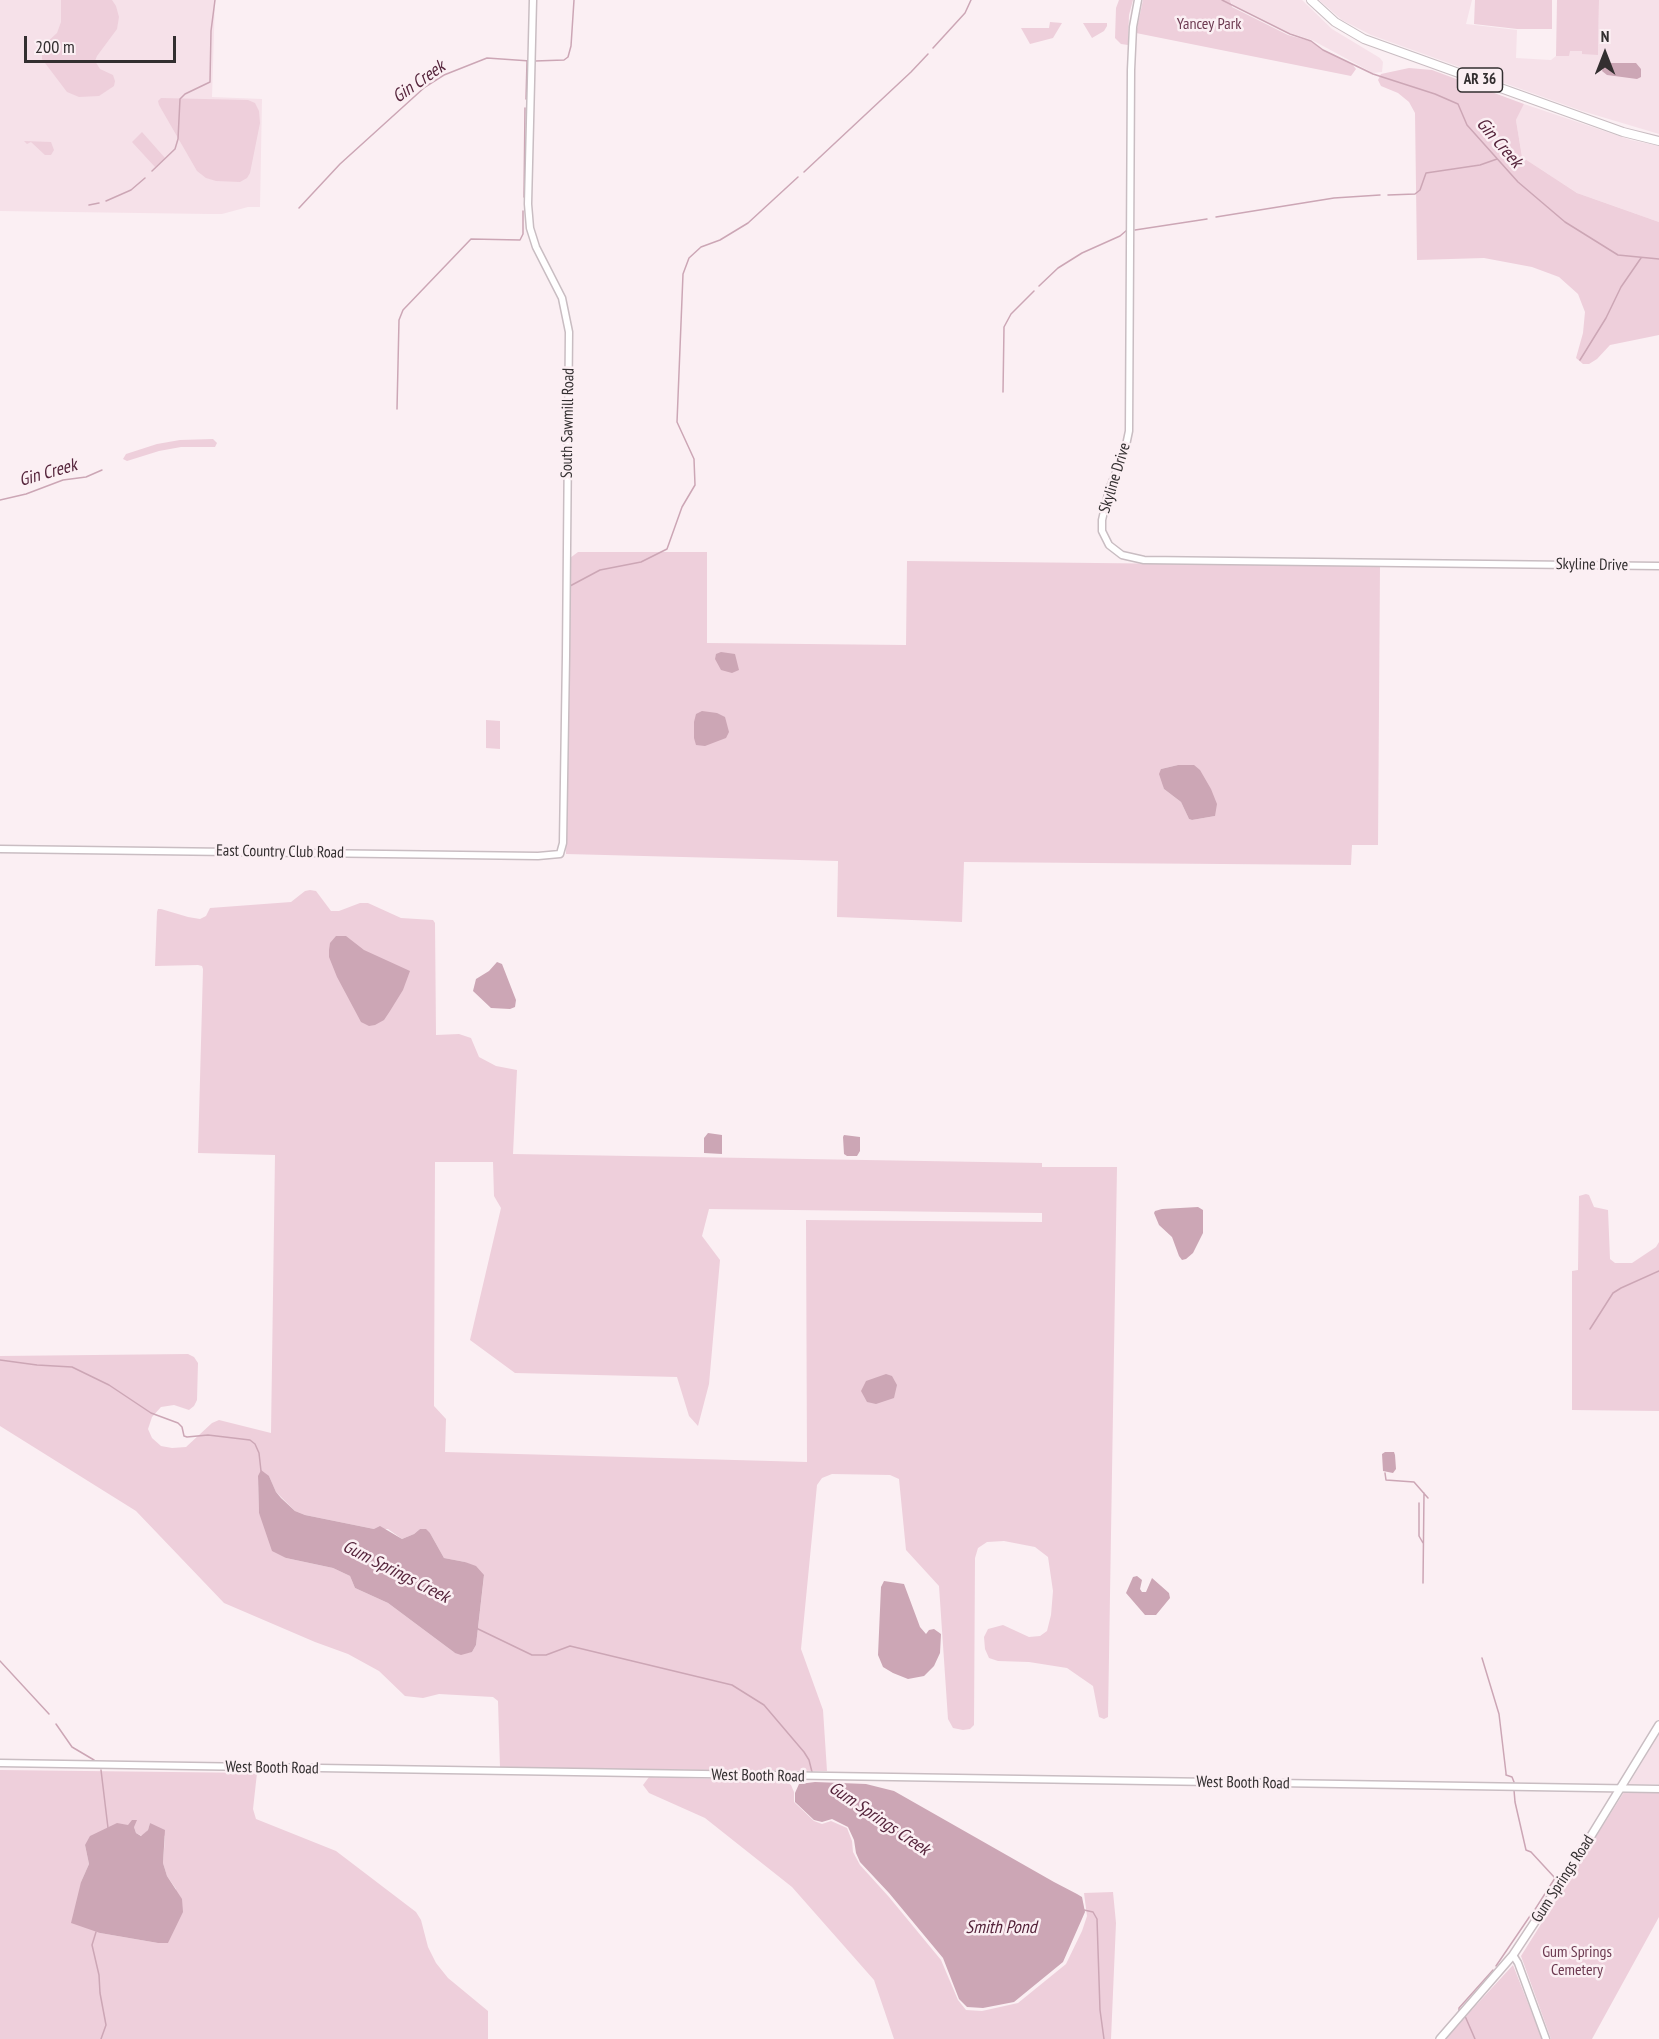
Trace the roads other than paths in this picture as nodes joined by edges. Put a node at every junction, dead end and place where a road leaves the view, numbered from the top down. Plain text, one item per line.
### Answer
1 (532, 0) edge
2 (1138, 0) edge
3 (1311, 0) edge
4 (1659, 141) edge
5 (1659, 566) edge
6 (0, 849) edge
7 (560, 854) joint
8 (1659, 1725) edge
9 (0, 1763) edge
10 (1620, 1789) junction
11 (1659, 1789) edge
12 (1513, 1955) junction
13 (1440, 2039) edge
14 (1546, 2039) edge

1 - 7 street, South Sawmill Road
2 - 5 street, Skyline Drive
3 - 4 main road, AR 36
6 - 7 street, East Country Club Road
8 - 10 main road, Gum Springs Road
9 - 10 street, West Booth Road
10 - 11 street, West Booth Road
10 - 12 main road, Gum Springs Road
12 - 13 main road, Gum Springs Road
12 - 14 street

